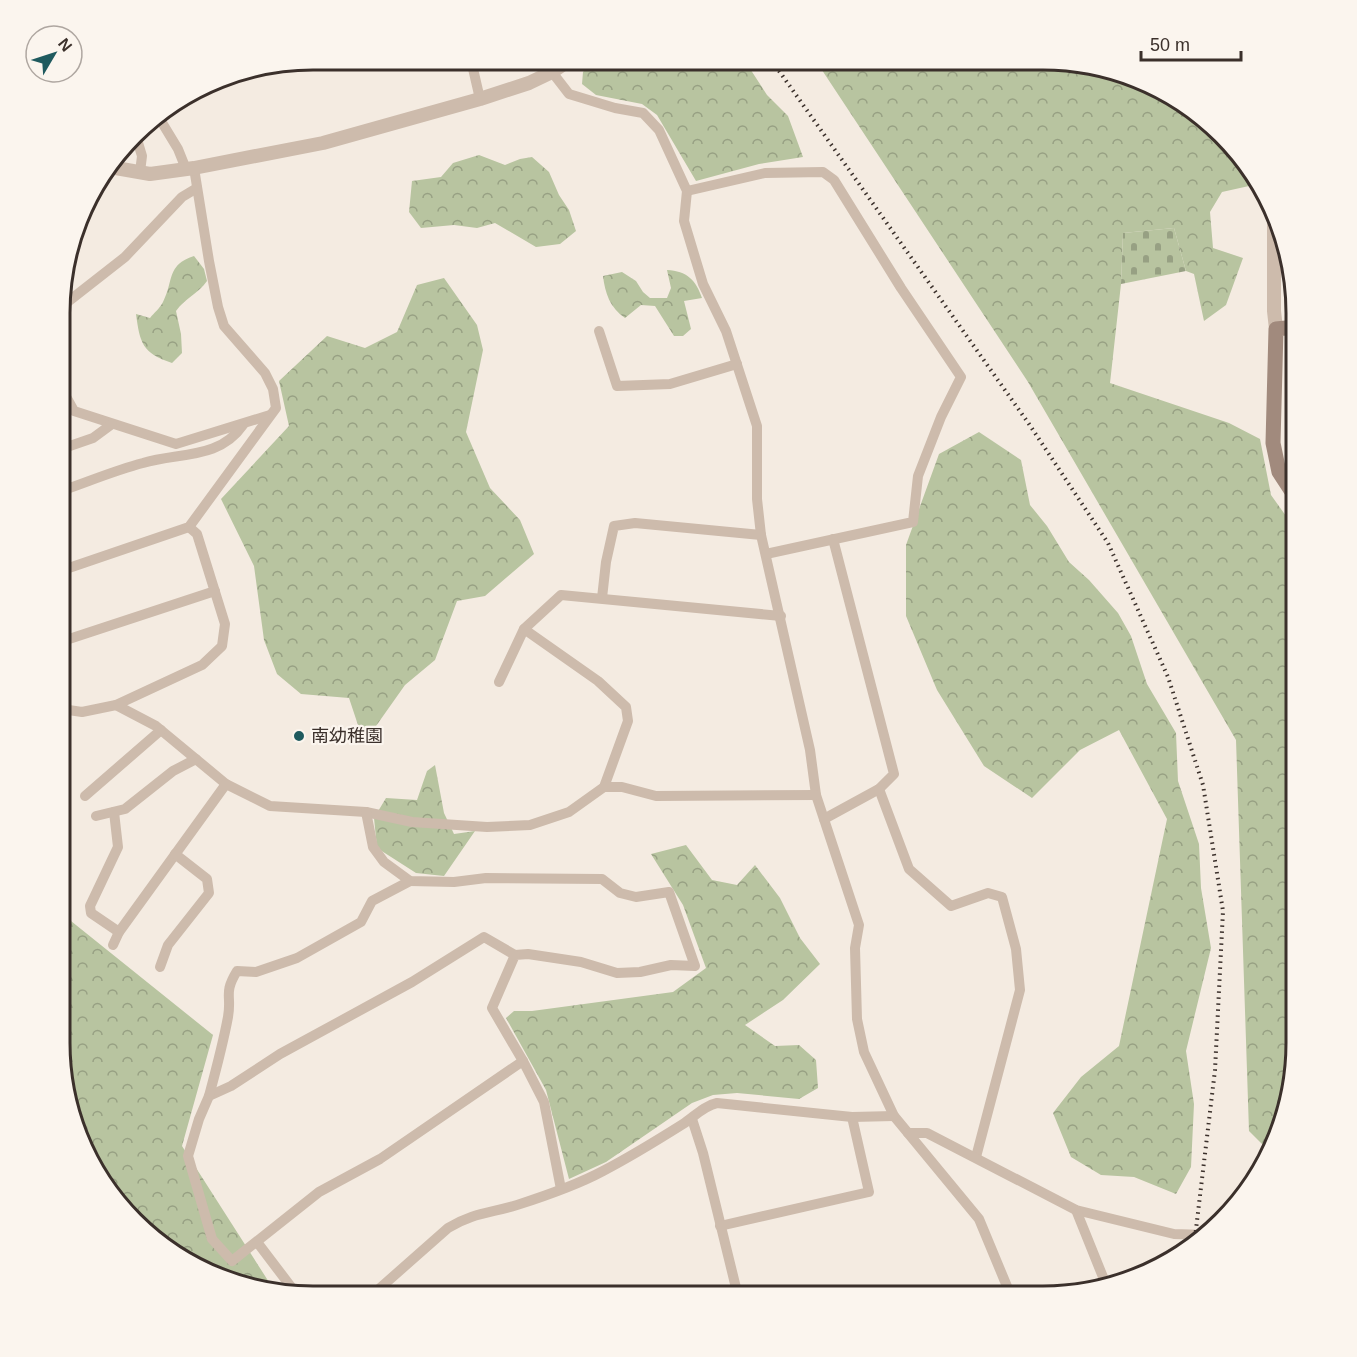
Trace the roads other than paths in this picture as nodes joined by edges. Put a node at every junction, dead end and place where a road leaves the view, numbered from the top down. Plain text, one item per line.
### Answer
1 (473, 70) edge
2 (551, 70) edge
3 (562, 70) edge
4 (480, 99) junction
5 (163, 124) edge
6 (139, 145) edge
7 (190, 168) junction
8 (119, 169) edge
9 (140, 172) junction
10 (197, 188) junction
11 (687, 191) junction
12 (1274, 236) edge
13 (71, 299) edge
14 (1276, 328) junction
15 (1286, 328) edge
16 (599, 331) dead end
17 (737, 364) junction
18 (70, 412) edge
19 (270, 415) junction
20 (112, 424) junction
21 (243, 425) junction
22 (70, 446) edge
23 (1286, 483) edge
24 (70, 488) edge
25 (189, 527) junction
26 (761, 536) junction
27 (833, 539) junction
28 (766, 554) junction
29 (70, 568) edge
30 (215, 591) junction
31 (602, 598) junction
32 (781, 616) junction
33 (524, 628) junction
34 (70, 635) edge
35 (499, 682) dead end
36 (116, 705) junction
37 (70, 710) edge
38 (161, 730) junction
39 (196, 759) junction
40 (226, 784) junction
41 (604, 787) junction
42 (879, 789) junction
43 (816, 795) junction
44 (85, 796) dead end
45 (114, 812) junction
46 (366, 812) junction
47 (96, 816) dead end
48 (824, 819) junction
49 (175, 854) junction
50 (410, 881) junction
51 (119, 932) junction
52 (113, 945) dead end
53 (515, 955) junction
54 (160, 967) dead end
55 (523, 1061) junction
56 (208, 1096) junction
57 (894, 1116) junction
58 (852, 1117) junction
59 (692, 1119) junction
60 (908, 1133) junction
61 (976, 1157) junction
62 (561, 1189) junction
63 (1076, 1210) junction
64 (720, 1226) junction
65 (1193, 1235) edge
66 (257, 1242) junction
67 (1104, 1279) edge
68 (290, 1285) edge
69 (382, 1286) edge
70 (735, 1286) edge
71 (1007, 1286) edge

1 - 4 street
2 - 4 street
3 - 11 street
4 - 7 street
5 - 7 street
6 - 9 street
7 - 9 street
7 - 10 street
8 - 9 street
10 - 13 street
10 - 19 street
11 - 17 street
11 - 27 street
12 - 14 street
14 - 15 main road
14 - 23 main road
16 - 17 street
17 - 26 street
18 - 20 street
19 - 21 street
19 - 25 street
20 - 21 street
20 - 22 street
21 - 24 street
25 - 29 street
25 - 30 street
26 - 28 street
26 - 31 street
27 - 28 street
27 - 42 street
28 - 32 street
30 - 34 street
30 - 36 street
31 - 32 street
31 - 33 street
32 - 43 street
33 - 35 street
33 - 41 street
36 - 37 street
36 - 38 street
38 - 39 street
38 - 44 street
39 - 40 street
39 - 45 street
40 - 46 street
40 - 49 street
41 - 43 street
41 - 46 street
42 - 48 street
42 - 61 street
43 - 48 street
45 - 47 street
45 - 51 street
46 - 50 street
48 - 57 street
49 - 51 street
49 - 54 street
50 - 53 street
50 - 56 street
51 - 52 street
53 - 55 street
53 - 56 street
55 - 62 street
55 - 66 street
56 - 66 street
57 - 58 street
57 - 60 street
58 - 59 street
58 - 64 street
59 - 62 street
59 - 64 street
60 - 61 street
60 - 71 street
61 - 63 street
62 - 69 street
63 - 65 street
63 - 67 street
64 - 70 street
66 - 68 street

